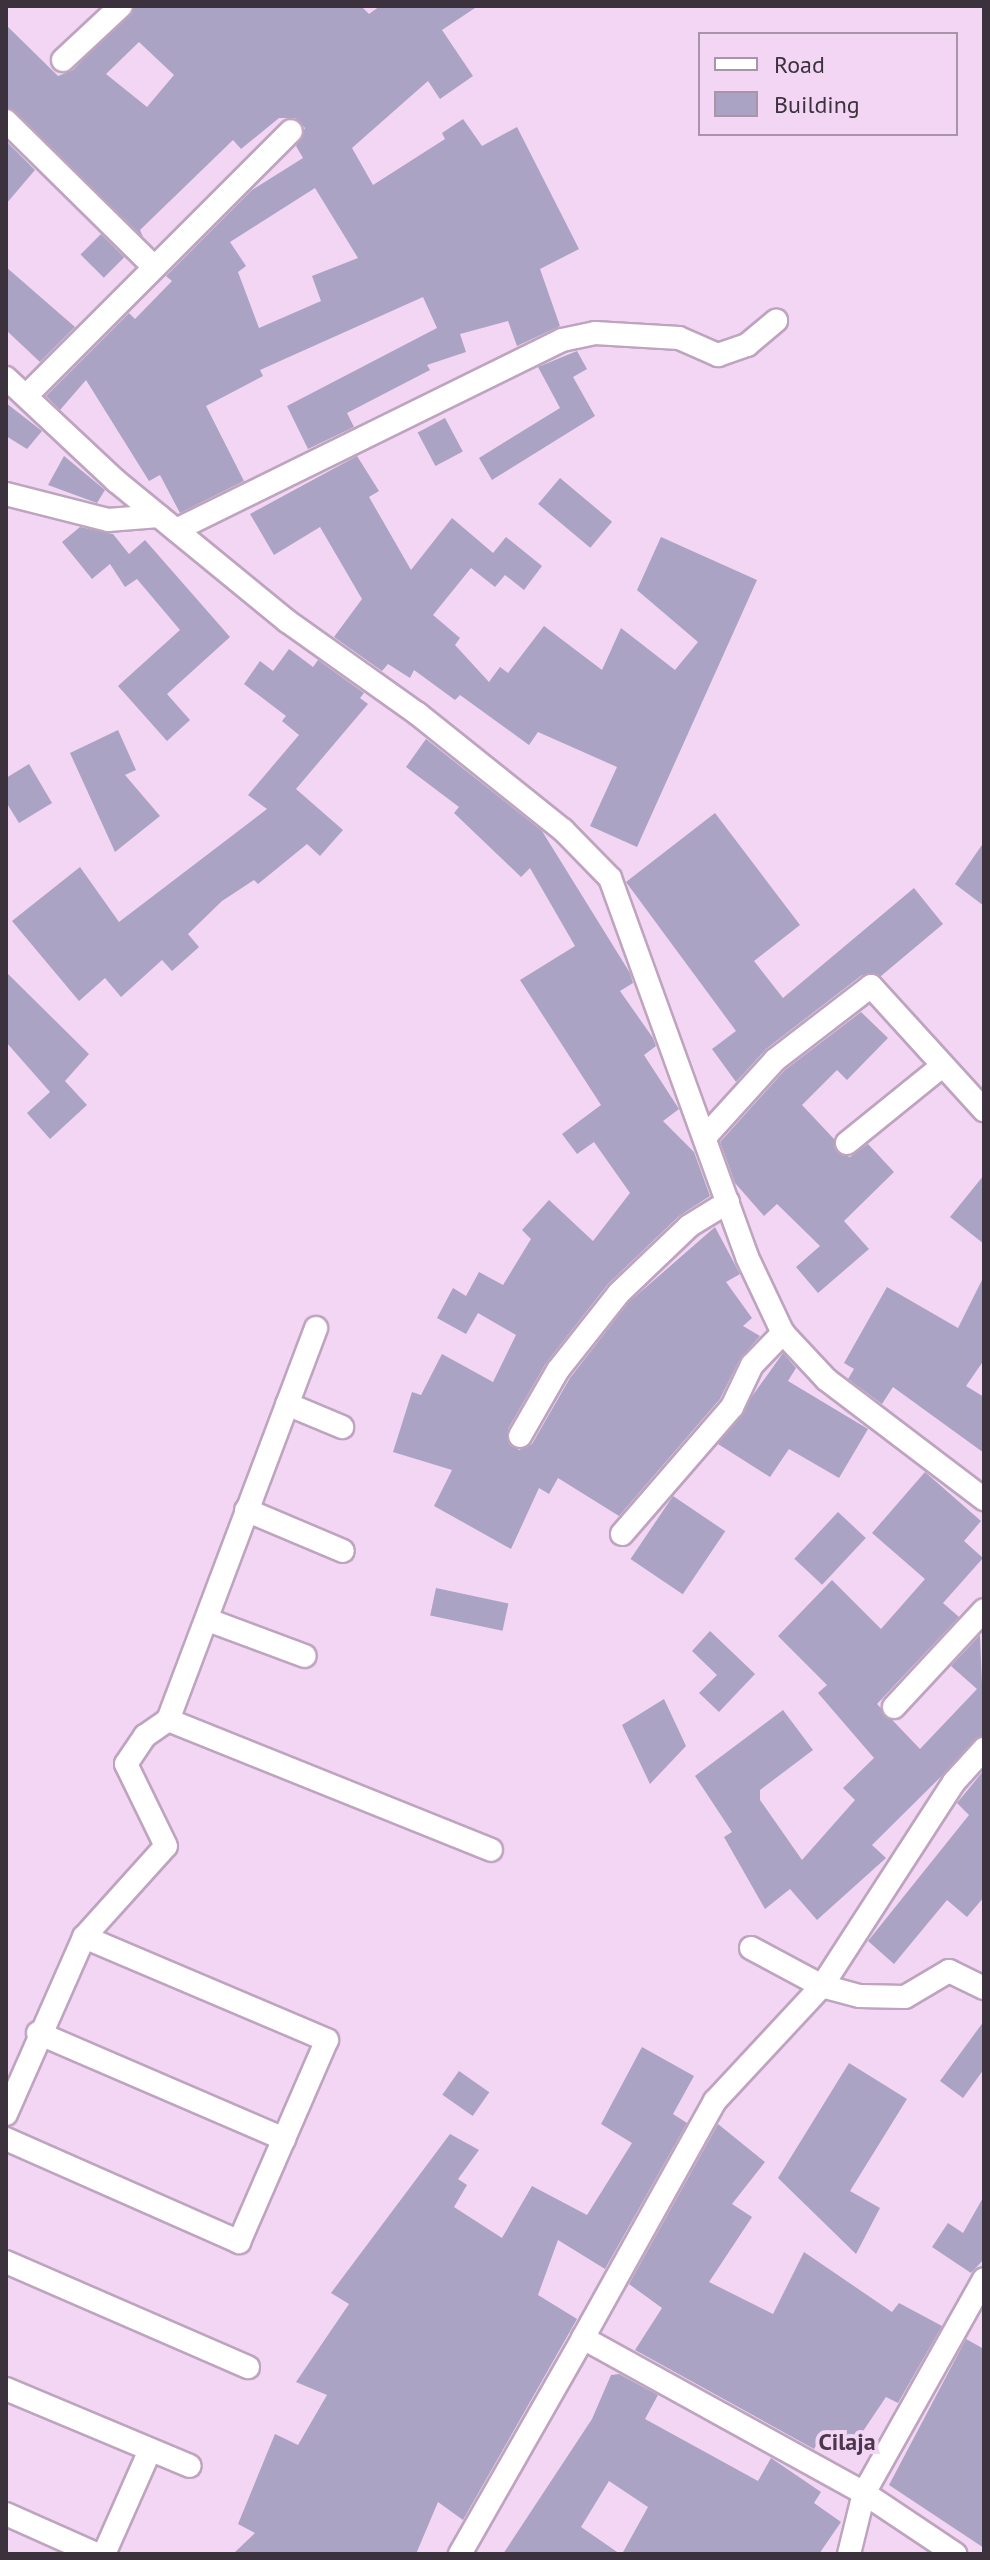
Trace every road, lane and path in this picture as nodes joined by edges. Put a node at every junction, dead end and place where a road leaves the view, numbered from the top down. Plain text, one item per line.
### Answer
1 (121, 6) edge
2 (63, 60) dead end
3 (6, 121) edge
4 (291, 131) dead end
5 (154, 267) junction
6 (776, 321) dead end
7 (6, 378) edge
8 (27, 395) junction
9 (6, 494) edge
10 (167, 523) junction
11 (942, 1066) junction
12 (984, 1110) edge
13 (705, 1137) junction
14 (847, 1143) dead end
15 (728, 1202) junction
16 (316, 1328) dead end
17 (783, 1333) junction
18 (287, 1404) junction
19 (342, 1427) dead end
20 (520, 1436) dead end
21 (984, 1499) edge
22 (246, 1510) junction
23 (622, 1534) dead end
24 (343, 1551) dead end
25 (984, 1610) edge
26 (208, 1620) junction
27 (305, 1656) dead end
28 (894, 1707) dead end
29 (168, 1720) junction
30 (984, 1749) edge
31 (491, 1850) dead end
32 (84, 1937) junction
33 (751, 1948) dead end
34 (822, 1986) junction
35 (984, 1988) edge
36 (38, 2033) junction
37 (6, 2114) edge
38 (6, 2139) edge
39 (284, 2139) junction
40 (6, 2262) edge
41 (984, 2279) edge
42 (583, 2338) junction
43 (248, 2367) dead end
44 (6, 2389) edge
45 (150, 2450) junction
46 (190, 2466) dead end
47 (864, 2493) junction
48 (6, 2514) edge
49 (96, 2554) edge
50 (104, 2554) edge
51 (460, 2554) edge
52 (849, 2554) edge
53 (955, 2554) edge

1 - 2 street
3 - 5 street
4 - 5 street
5 - 8 street
6 - 10 street
7 - 8 street
8 - 10 street
9 - 10 street
10 - 13 street
11 - 12 street
11 - 13 street
11 - 14 street
13 - 15 street
15 - 17 street
15 - 20 street
16 - 18 street
17 - 21 street
17 - 23 street
18 - 19 street
18 - 22 street
22 - 24 street
22 - 26 street
25 - 28 street
26 - 27 street
26 - 29 street
29 - 31 street
29 - 32 street
30 - 34 street
32 - 36 street
32 - 39 street
33 - 34 street
34 - 35 street
34 - 42 street
36 - 37 street
36 - 39 street
38 - 39 street
40 - 43 street
41 - 47 street
42 - 47 street
42 - 51 street
44 - 45 street
45 - 46 street
45 - 50 street
47 - 52 street
47 - 53 street
48 - 49 street

